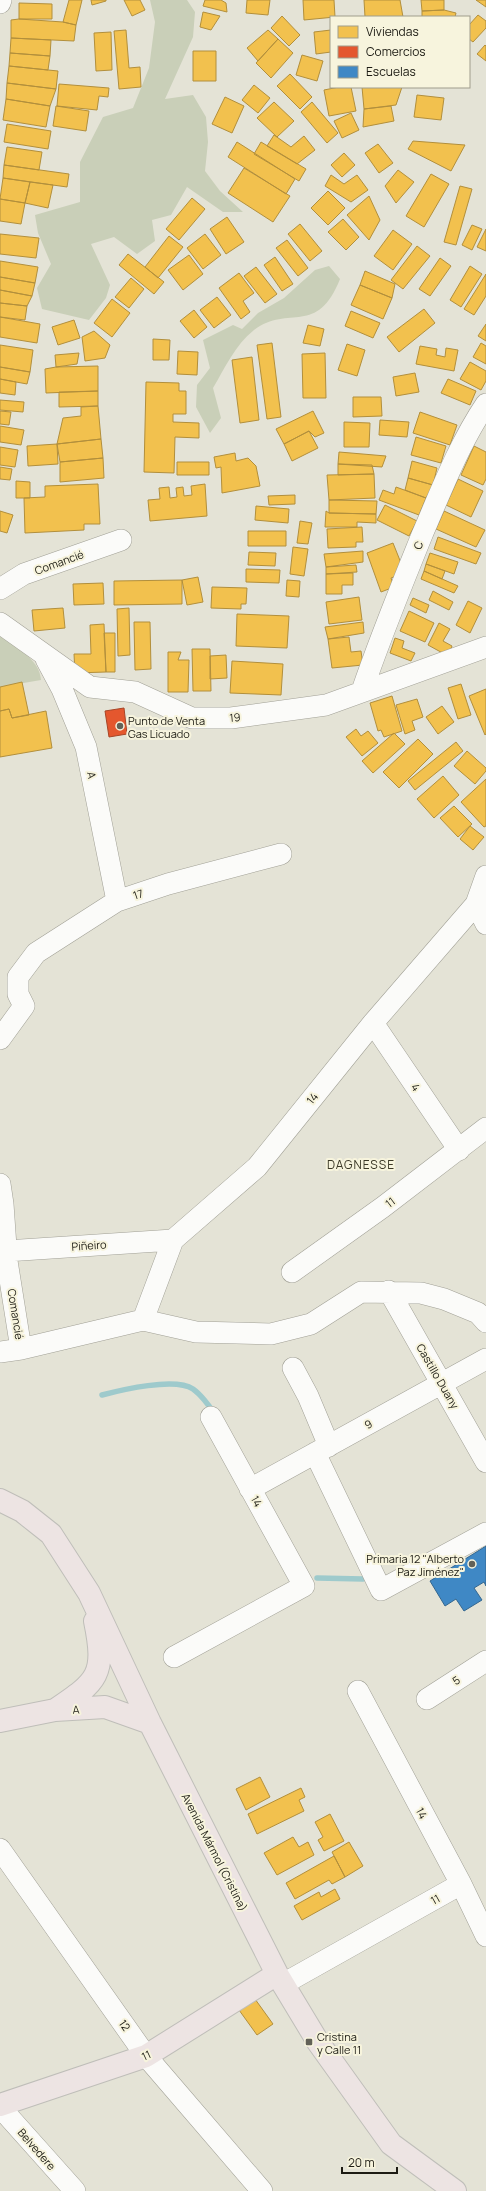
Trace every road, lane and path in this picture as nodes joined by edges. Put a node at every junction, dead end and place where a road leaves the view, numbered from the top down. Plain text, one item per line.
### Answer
1 (1, 0) edge
2 (0, 3) edge
3 (486, 404) edge
4 (121, 540) dead end
5 (0, 589) edge
6 (0, 623) edge
7 (486, 647) edge
8 (45, 657) junction
9 (362, 691) junction
10 (280, 854) dead end
11 (486, 876) edge
12 (117, 901) junction
13 (476, 904) junction
14 (486, 924) edge
15 (372, 1023) junction
16 (0, 1039) edge
17 (486, 1128) edge
18 (459, 1150) junction
19 (0, 1184) edge
20 (173, 1240) junction
21 (6, 1251) junction
22 (292, 1272) dead end
23 (389, 1291) junction
24 (143, 1320) junction
25 (486, 1322) edge
26 (21, 1349) junction
27 (0, 1352) edge
28 (486, 1359) edge
29 (293, 1368) dead end
30 (442, 1384) junction
31 (210, 1417) dead end
32 (322, 1450) junction
33 (486, 1462) edge
34 (259, 1485) junction
35 (0, 1500) edge
36 (486, 1533) edge
37 (89, 1593) junction
38 (174, 1657) dead end
39 (486, 1661) edge
40 (358, 1691) dead end
41 (427, 1699) dead end
42 (54, 1710) junction
43 (0, 1721) edge
44 (150, 1723) junction
45 (0, 1849) edge
46 (461, 1884) junction
47 (486, 1936) edge
48 (280, 1979) junction
49 (146, 2056) junction
50 (0, 2106) edge
51 (75, 2191) edge
52 (262, 2191) edge
53 (455, 2191) edge

1 - 2 street
3 - 9 street, C
4 - 5 street, Comancié
6 - 8 street, 19
7 - 9 street, 19
8 - 9 street, 19
8 - 12 street, A
10 - 12 street, 17
11 - 13 street, 14
12 - 16 street, 17
13 - 14 street
13 - 15 street, 14
15 - 18 street, 4
15 - 20 street, 14
17 - 18 street, 11
18 - 22 street, 11
19 - 21 street, Comancié
20 - 21 street, Piñeiro
20 - 24 street, 14
21 - 26 street, Comancié
23 - 24 street
23 - 25 street
23 - 30 street, Castillo Duany
24 - 26 street, Comancié
26 - 27 street, Comancié
28 - 30 street, 9
29 - 32 street
30 - 32 street, 9
30 - 33 street, Castillo Duany
31 - 34 street, 14
32 - 34 street, 9
32 - 36 street
34 - 38 street, 14
35 - 37 main road, Avenida Mármol (Cristina)
37 - 42 main road
37 - 44 main road, Avenida Mármol (Cristina)
39 - 41 street, 5
40 - 46 street, 14
42 - 43 main road, A
42 - 44 main road, A
44 - 48 main road, Avenida Mármol (Cristina)
45 - 49 street, 12
46 - 47 street, 14
46 - 48 street, 11
48 - 49 main road, 11
48 - 53 main road, Avenida Mármol (Cristina)
49 - 50 main road, 11
49 - 52 street, 12
50 - 51 street, Belvedere

